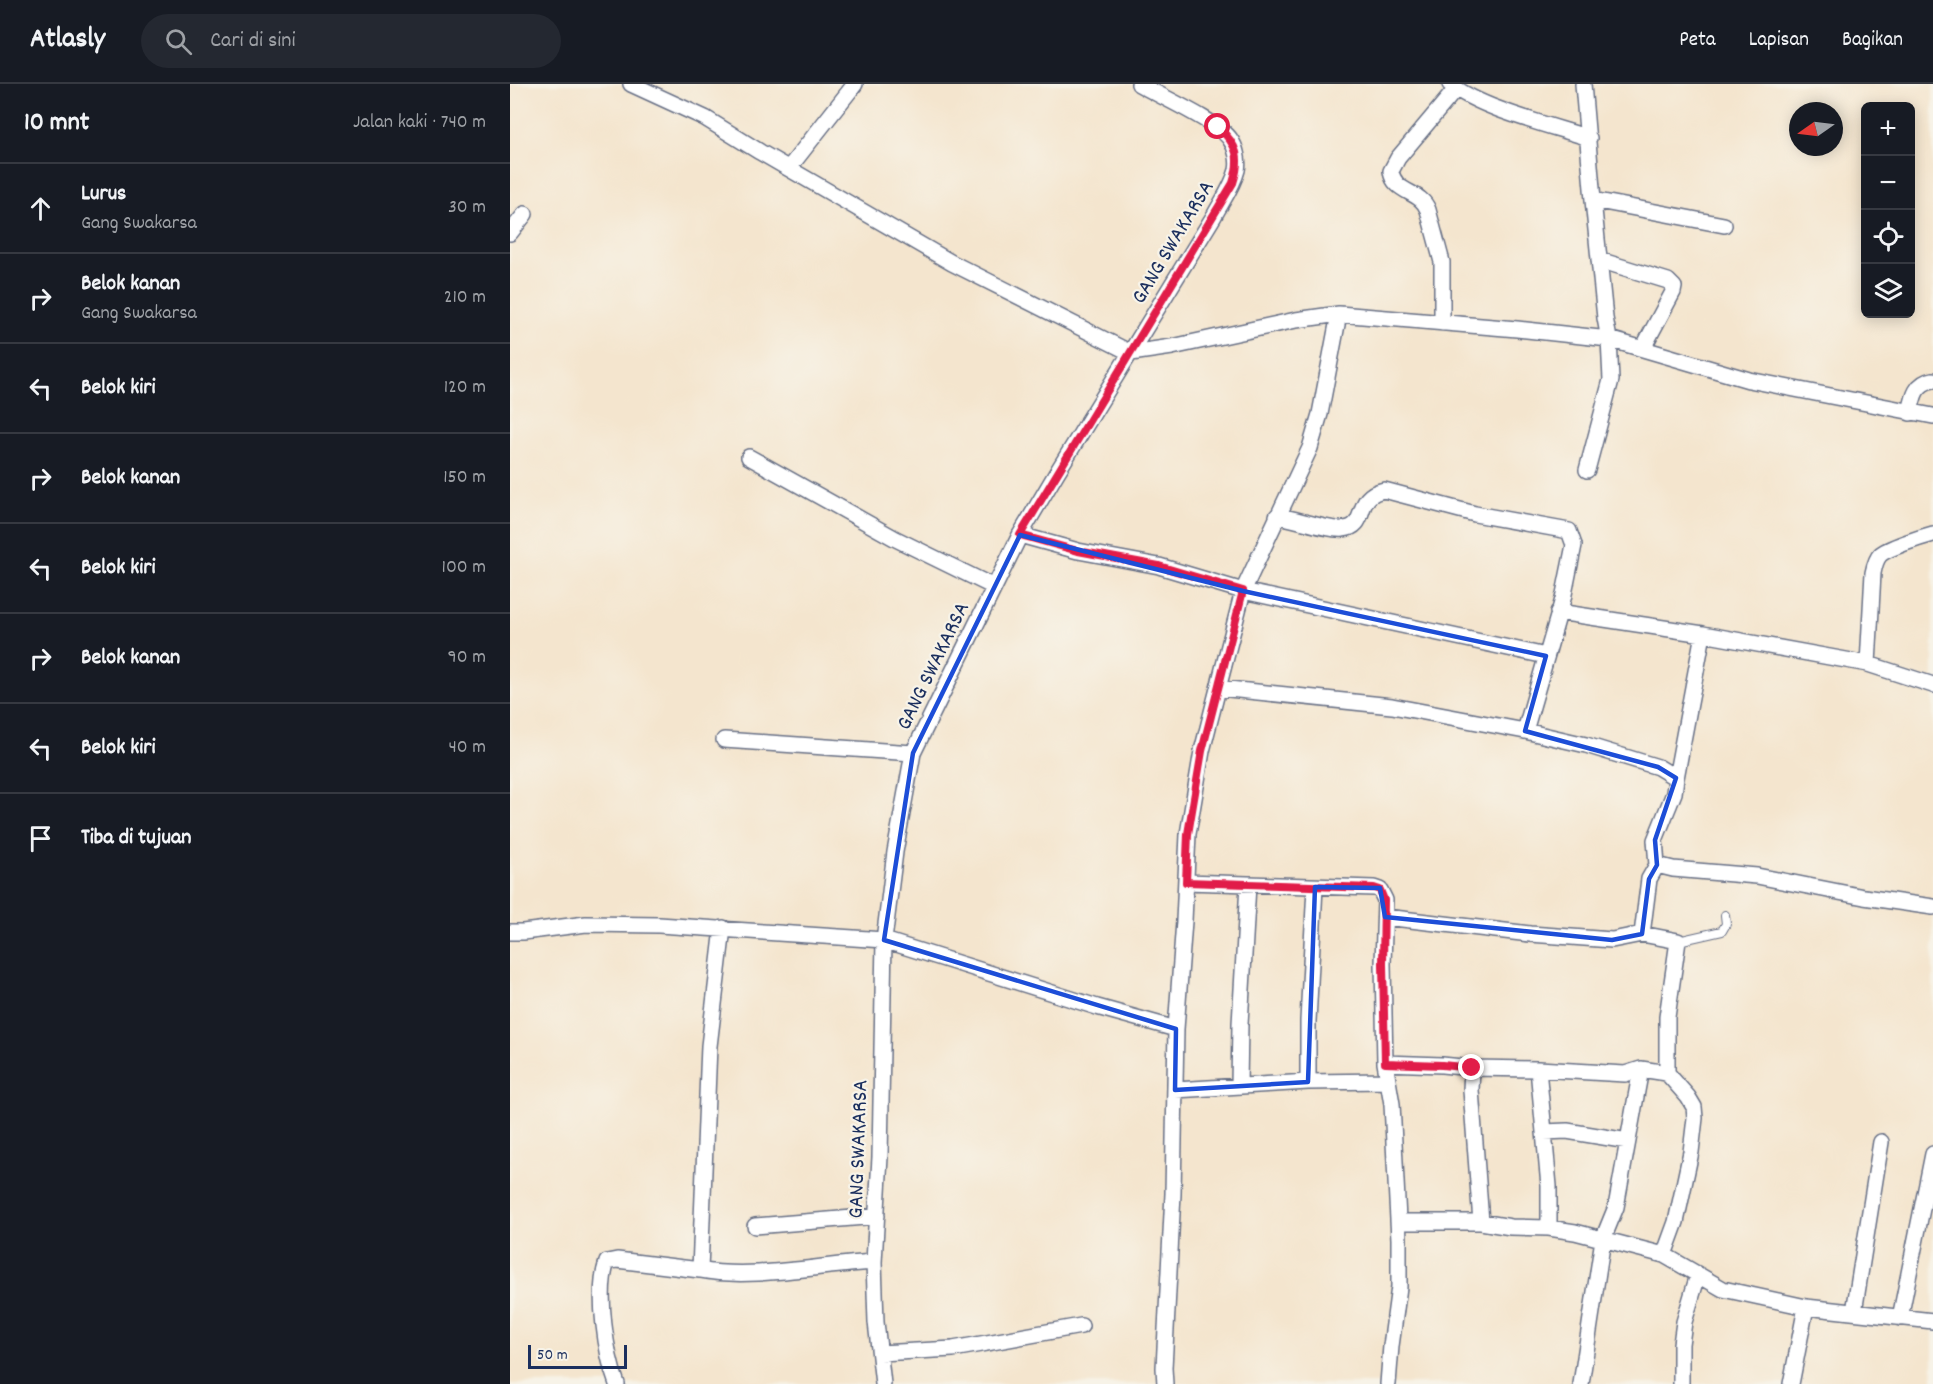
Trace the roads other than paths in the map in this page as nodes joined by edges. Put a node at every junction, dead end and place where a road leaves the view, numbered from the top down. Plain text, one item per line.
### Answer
1 (631, 84) edge
2 (855, 84) edge
3 (1139, 84) edge
4 (1583, 84) edge
5 (1453, 86) edge
6 (1589, 138) junction
7 (789, 168) junction
8 (1593, 200) junction
9 (525, 214) dead end
10 (1724, 225) dead end
11 (510, 233) edge
12 (1599, 260) junction
13 (1339, 314) junction
14 (1442, 323) junction
15 (1609, 339) junction
16 (1643, 348) junction
17 (1131, 353) junction
18 (1933, 380) edge
19 (1910, 413) junction
20 (1933, 416) edge
21 (748, 457) dead end
22 (1587, 470) dead end
23 (1277, 516) junction
24 (1933, 534) edge
25 (1020, 535) junction
26 (994, 586) junction
27 (1243, 591) junction
28 (1558, 612) junction
29 (1703, 634) junction
30 (1546, 656) junction
31 (1868, 664) junction
32 (1933, 685) edge
33 (1219, 688) junction
34 (1525, 730) junction
35 (724, 740) dead end
36 (913, 753) junction
37 (1676, 778) junction
38 (1657, 865) junction
39 (1186, 882) junction
40 (1248, 885) junction
41 (1315, 887) junction
42 (1933, 907) edge
43 (1725, 915) dead end
44 (1384, 917) junction
45 (723, 928) junction
46 (510, 932) edge
47 (1642, 934) junction
48 (884, 940) junction
49 (1678, 941) junction
50 (1176, 1029) junction
51 (1385, 1063) junction
52 (1472, 1068) junction
53 (1538, 1069) junction
54 (1641, 1069) junction
55 (1666, 1073) junction
56 (1387, 1081) junction
57 (1308, 1082) junction
58 (1239, 1086) junction
59 (1175, 1090) junction
60 (1544, 1132) junction
61 (1628, 1141) junction
62 (1881, 1142) dead end
63 (1933, 1154) edge
64 (877, 1216) junction
65 (1398, 1222) junction
66 (1482, 1222) junction
67 (755, 1226) dead end
68 (1549, 1228) junction
69 (1603, 1239) junction
70 (1664, 1255) junction
71 (874, 1262) junction
72 (700, 1270) junction
73 (1698, 1275) junction
74 (1806, 1307) junction
75 (1854, 1312) junction
76 (1900, 1318) junction
77 (1933, 1321) edge
78 (1081, 1326) dead end
79 (880, 1353) junction
80 (617, 1384) edge
81 (883, 1384) edge
82 (1165, 1384) edge
83 (1388, 1384) edge
84 (1581, 1384) edge
85 (1681, 1384) edge
86 (1791, 1384) edge

1 - 7 street
2 - 7 street
3 - 17 street, GANG SWAKARSA
4 - 6 street
5 - 6 street
5 - 14 street
6 - 8 street
7 - 17 street
8 - 10 street
8 - 12 street
9 - 11 street
12 - 15 street
12 - 16 street
13 - 14 street
13 - 17 street
13 - 23 street
14 - 15 street
15 - 16 street
15 - 22 street
16 - 19 street
17 - 25 street, GANG SWAKARSA
18 - 19 street
19 - 20 street
21 - 26 street
23 - 27 street
23 - 28 street
24 - 31 street
25 - 26 street, GANG SWAKARSA
25 - 27 street
26 - 36 street, GANG SWAKARSA
27 - 30 street
27 - 33 street
28 - 29 street
28 - 30 street
29 - 31 street
29 - 37 street
30 - 34 street
31 - 32 street
33 - 34 street
33 - 39 street
34 - 37 street
35 - 36 street
36 - 48 street, GANG SWAKARSA
37 - 38 street
38 - 42 street
38 - 47 street
39 - 40 street
39 - 50 street
40 - 41 street
40 - 58 street
41 - 44 street
41 - 57 street
43 - 49 lane
44 - 47 street
44 - 51 street
45 - 46 street
45 - 48 street
45 - 72 street
47 - 49 street
48 - 50 street
48 - 64 street, GANG SWAKARSA
49 - 55 street
50 - 59 street
51 - 52 street
51 - 56 street
52 - 53 street
52 - 66 street
53 - 54 street
53 - 60 street
54 - 55 street
54 - 61 street
55 - 70 street
56 - 57 street
56 - 65 street
57 - 58 street
58 - 59 street
59 - 82 street
60 - 61 street
60 - 68 street
61 - 69 street
62 - 75 street
63 - 76 street
64 - 67 street
64 - 71 street, GANG SWAKARSA
65 - 66 street
65 - 83 street
66 - 68 street
68 - 69 street
69 - 70 street
69 - 84 street
70 - 73 street
71 - 72 street
71 - 79 street, GANG SWAKARSA
72 - 80 street
73 - 74 street
73 - 85 street
74 - 75 street
74 - 86 street
75 - 76 street
76 - 77 street
78 - 79 street
79 - 81 street, GANG SWAKARSA

